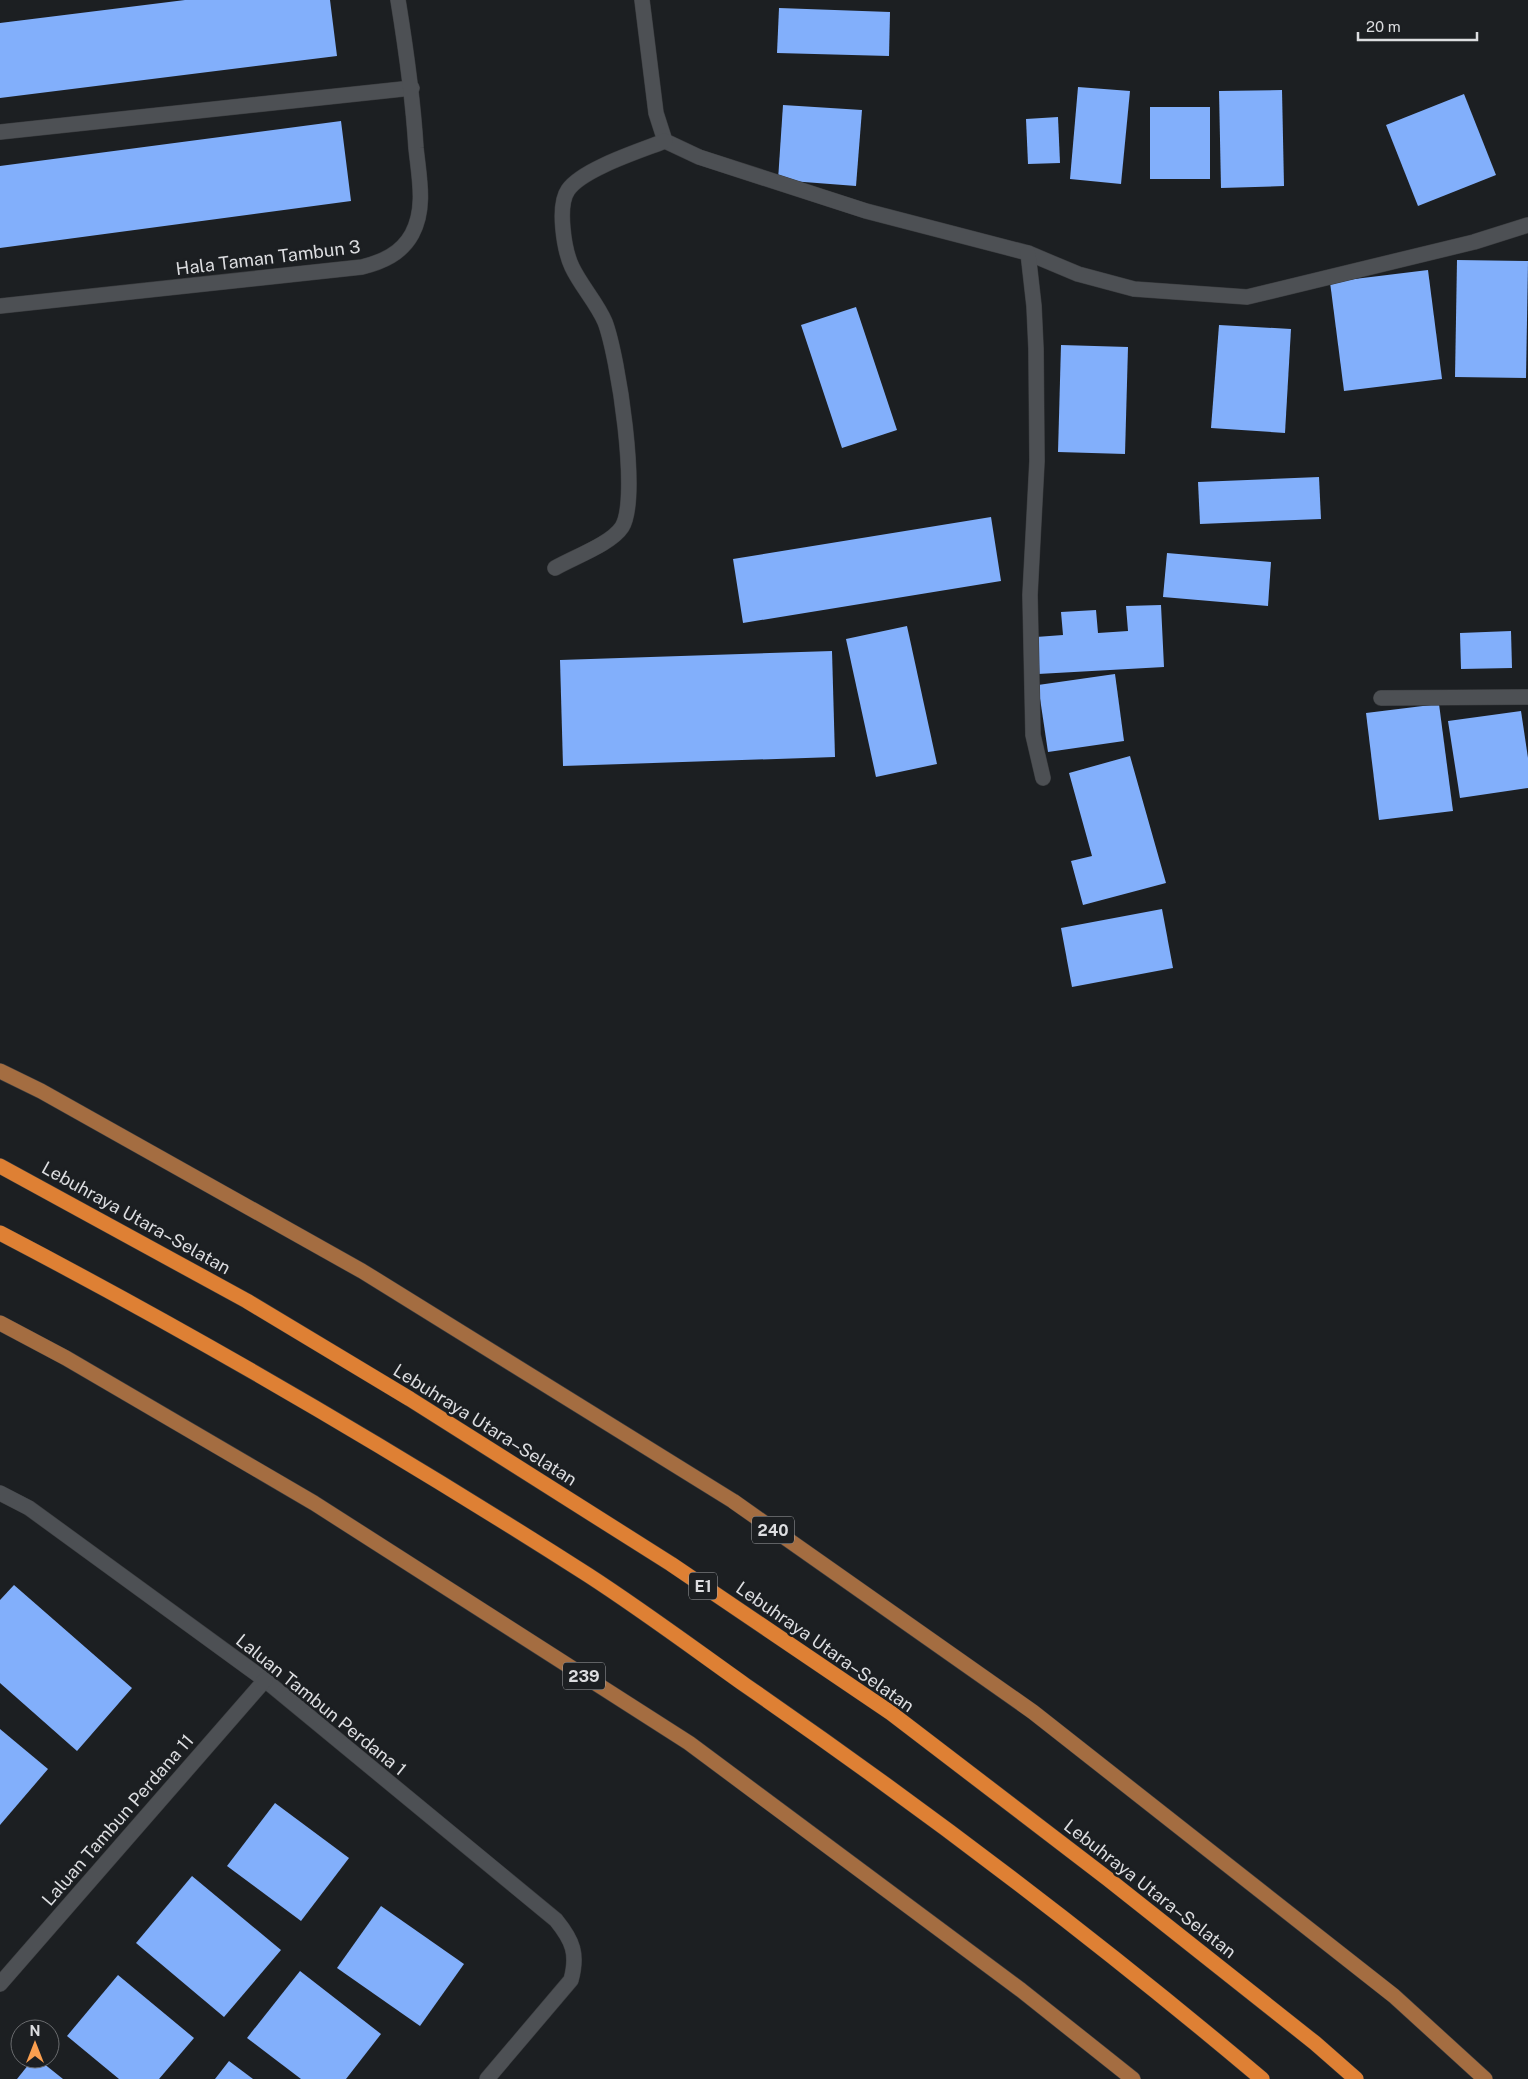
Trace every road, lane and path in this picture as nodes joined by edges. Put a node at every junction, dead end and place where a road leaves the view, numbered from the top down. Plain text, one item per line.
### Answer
1 (398, 0) edge
2 (642, 0) edge
3 (412, 88) junction
4 (0, 132) edge
5 (665, 141) junction
6 (1528, 225) edge
7 (1028, 253) junction
8 (0, 306) edge
9 (555, 568) dead end
10 (1528, 697) edge
11 (1381, 698) dead end
12 (1043, 778) dead end
13 (0, 1071) edge
14 (0, 1166) edge
15 (0, 1233) edge
16 (0, 1324) edge
17 (0, 1493) edge
18 (265, 1680) junction
19 (0, 1984) edge
20 (487, 2079) edge
21 (1133, 2079) edge
22 (1262, 2079) edge
23 (1356, 2079) edge
24 (1485, 2079) edge

1 - 3 street, Hala Taman Tambun 3
2 - 5 street
3 - 4 street
3 - 8 street, Hala Taman Tambun 3
5 - 7 street
5 - 9 street
6 - 7 street
7 - 12 street
10 - 11 street
13 - 24 main road, 240
14 - 23 highway, Lebuhraya Utara–Selatan / E1
15 - 22 highway
16 - 21 main road, 239
17 - 18 street, Laluan Tambun Perdana 1
18 - 19 street, Laluan Tambun Perdana 11
18 - 20 street, Laluan Tambun Perdana 1

